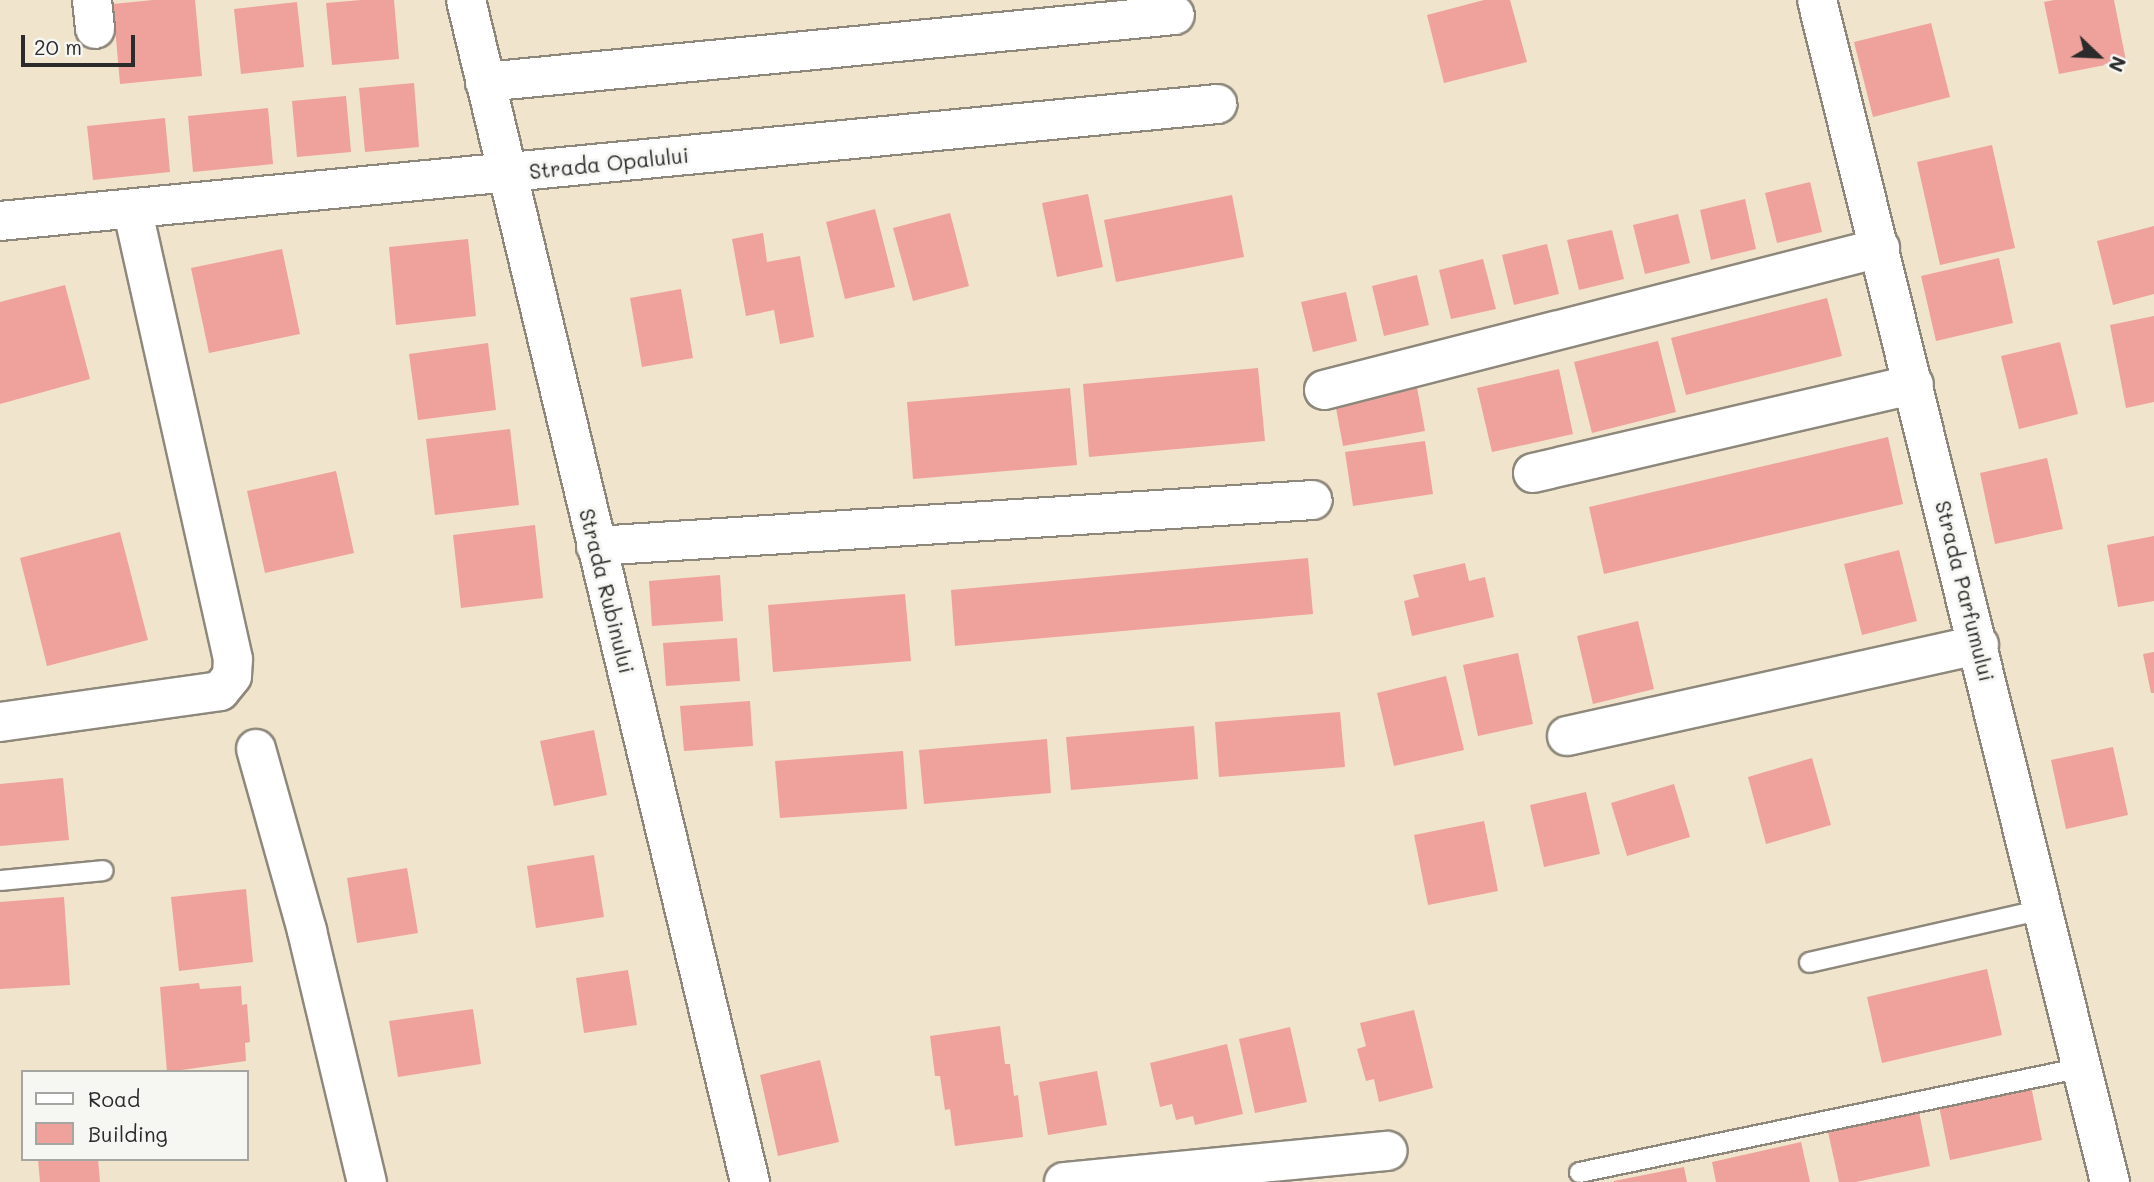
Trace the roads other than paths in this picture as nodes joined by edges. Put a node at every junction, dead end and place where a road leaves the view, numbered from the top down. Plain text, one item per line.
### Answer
1 (466, 0) edge
2 (1817, 0) edge
3 (1175, 15) dead end
4 (485, 82) junction
5 (1217, 104) dead end
6 (506, 173) junction
7 (133, 209) junction
8 (0, 221) edge
9 (1880, 248) junction
10 (1914, 384) junction
11 (1324, 390) dead end
12 (1533, 473) dead end
13 (1312, 500) dead end
14 (596, 546) junction
15 (1979, 645) junction
16 (0, 722) edge
17 (1567, 736) dead end
18 (256, 749) dead end
19 (103, 870) dead end
20 (0, 880) edge
21 (2043, 909) junction
22 (1809, 962) dead end
23 (2082, 1068) junction
24 (1388, 1151) dead end
25 (1579, 1172) dead end
26 (368, 1182) edge
27 (750, 1182) edge
28 (1064, 1182) edge
29 (2110, 1182) edge

1 - 4 street, Strada Rubinului
2 - 9 street, Strada Parfumului
3 - 4 street
4 - 6 street, Strada Rubinului
5 - 6 street, Strada Opalului
6 - 7 street, Strada Opalului
6 - 14 street, Strada Rubinului
7 - 8 street, Strada Opalului
7 - 16 street
9 - 10 street, Strada Parfumului
9 - 11 street
10 - 12 street
10 - 15 street, Strada Parfumului
13 - 14 street
14 - 27 street, Strada Rubinului
15 - 17 street
15 - 21 street, Strada Parfumului
18 - 26 street
19 - 20 lane
21 - 22 lane
21 - 23 street, Strada Parfumului
23 - 25 lane
23 - 29 street, Strada Parfumului
24 - 28 street

